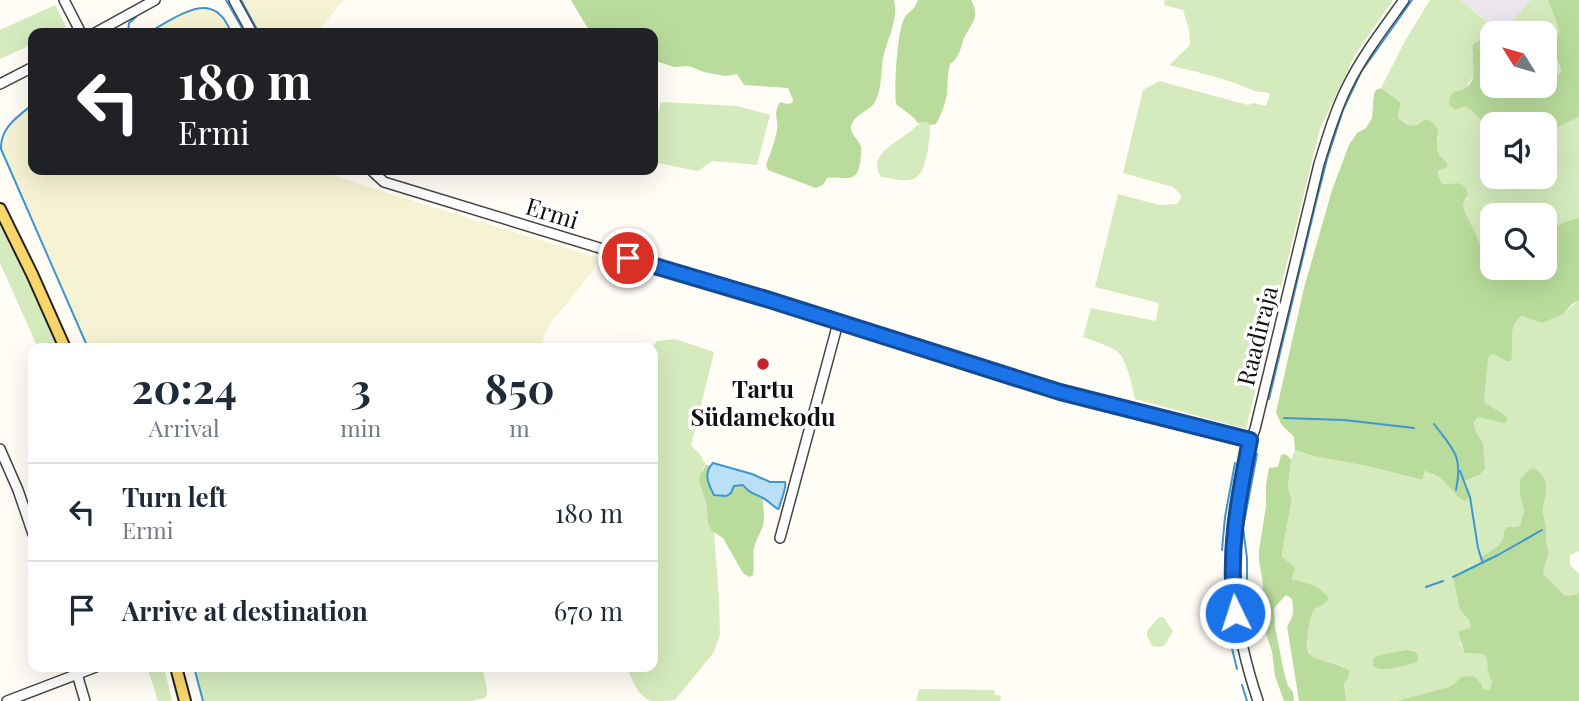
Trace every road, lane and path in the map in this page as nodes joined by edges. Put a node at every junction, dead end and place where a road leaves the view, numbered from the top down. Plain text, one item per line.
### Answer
1 (64, 0) edge
2 (155, 0) edge
3 (233, 0) edge
4 (1405, 0) edge
5 (78, 28) edge
6 (104, 28) edge
7 (248, 28) edge
8 (28, 70) edge
9 (14, 78) junction
10 (0, 84) edge
11 (0, 90) edge
12 (376, 175) edge
13 (0, 209) edge
14 (838, 323) junction
15 (63, 343) edge
16 (1250, 440) junction
17 (0, 449) edge
18 (28, 519) edge
19 (780, 538) dead end
20 (72, 672) edge
21 (77, 672) edge
22 (170, 672) edge
23 (177, 672) edge
24 (7, 701) edge
25 (85, 701) edge
26 (178, 701) edge
27 (185, 701) edge
28 (1258, 701) edge

1 - 5 street
2 - 6 street
3 - 7 street
4 - 16 street, Raadiraja
8 - 9 street
9 - 10 street
9 - 11 street
12 - 14 street, Ermi
13 - 15 main road
14 - 16 street, Ermi
14 - 19 street
16 - 28 street, Raadiraja
17 - 18 street
20 - 24 street
21 - 25 street
22 - 26 main road
23 - 27 main road

